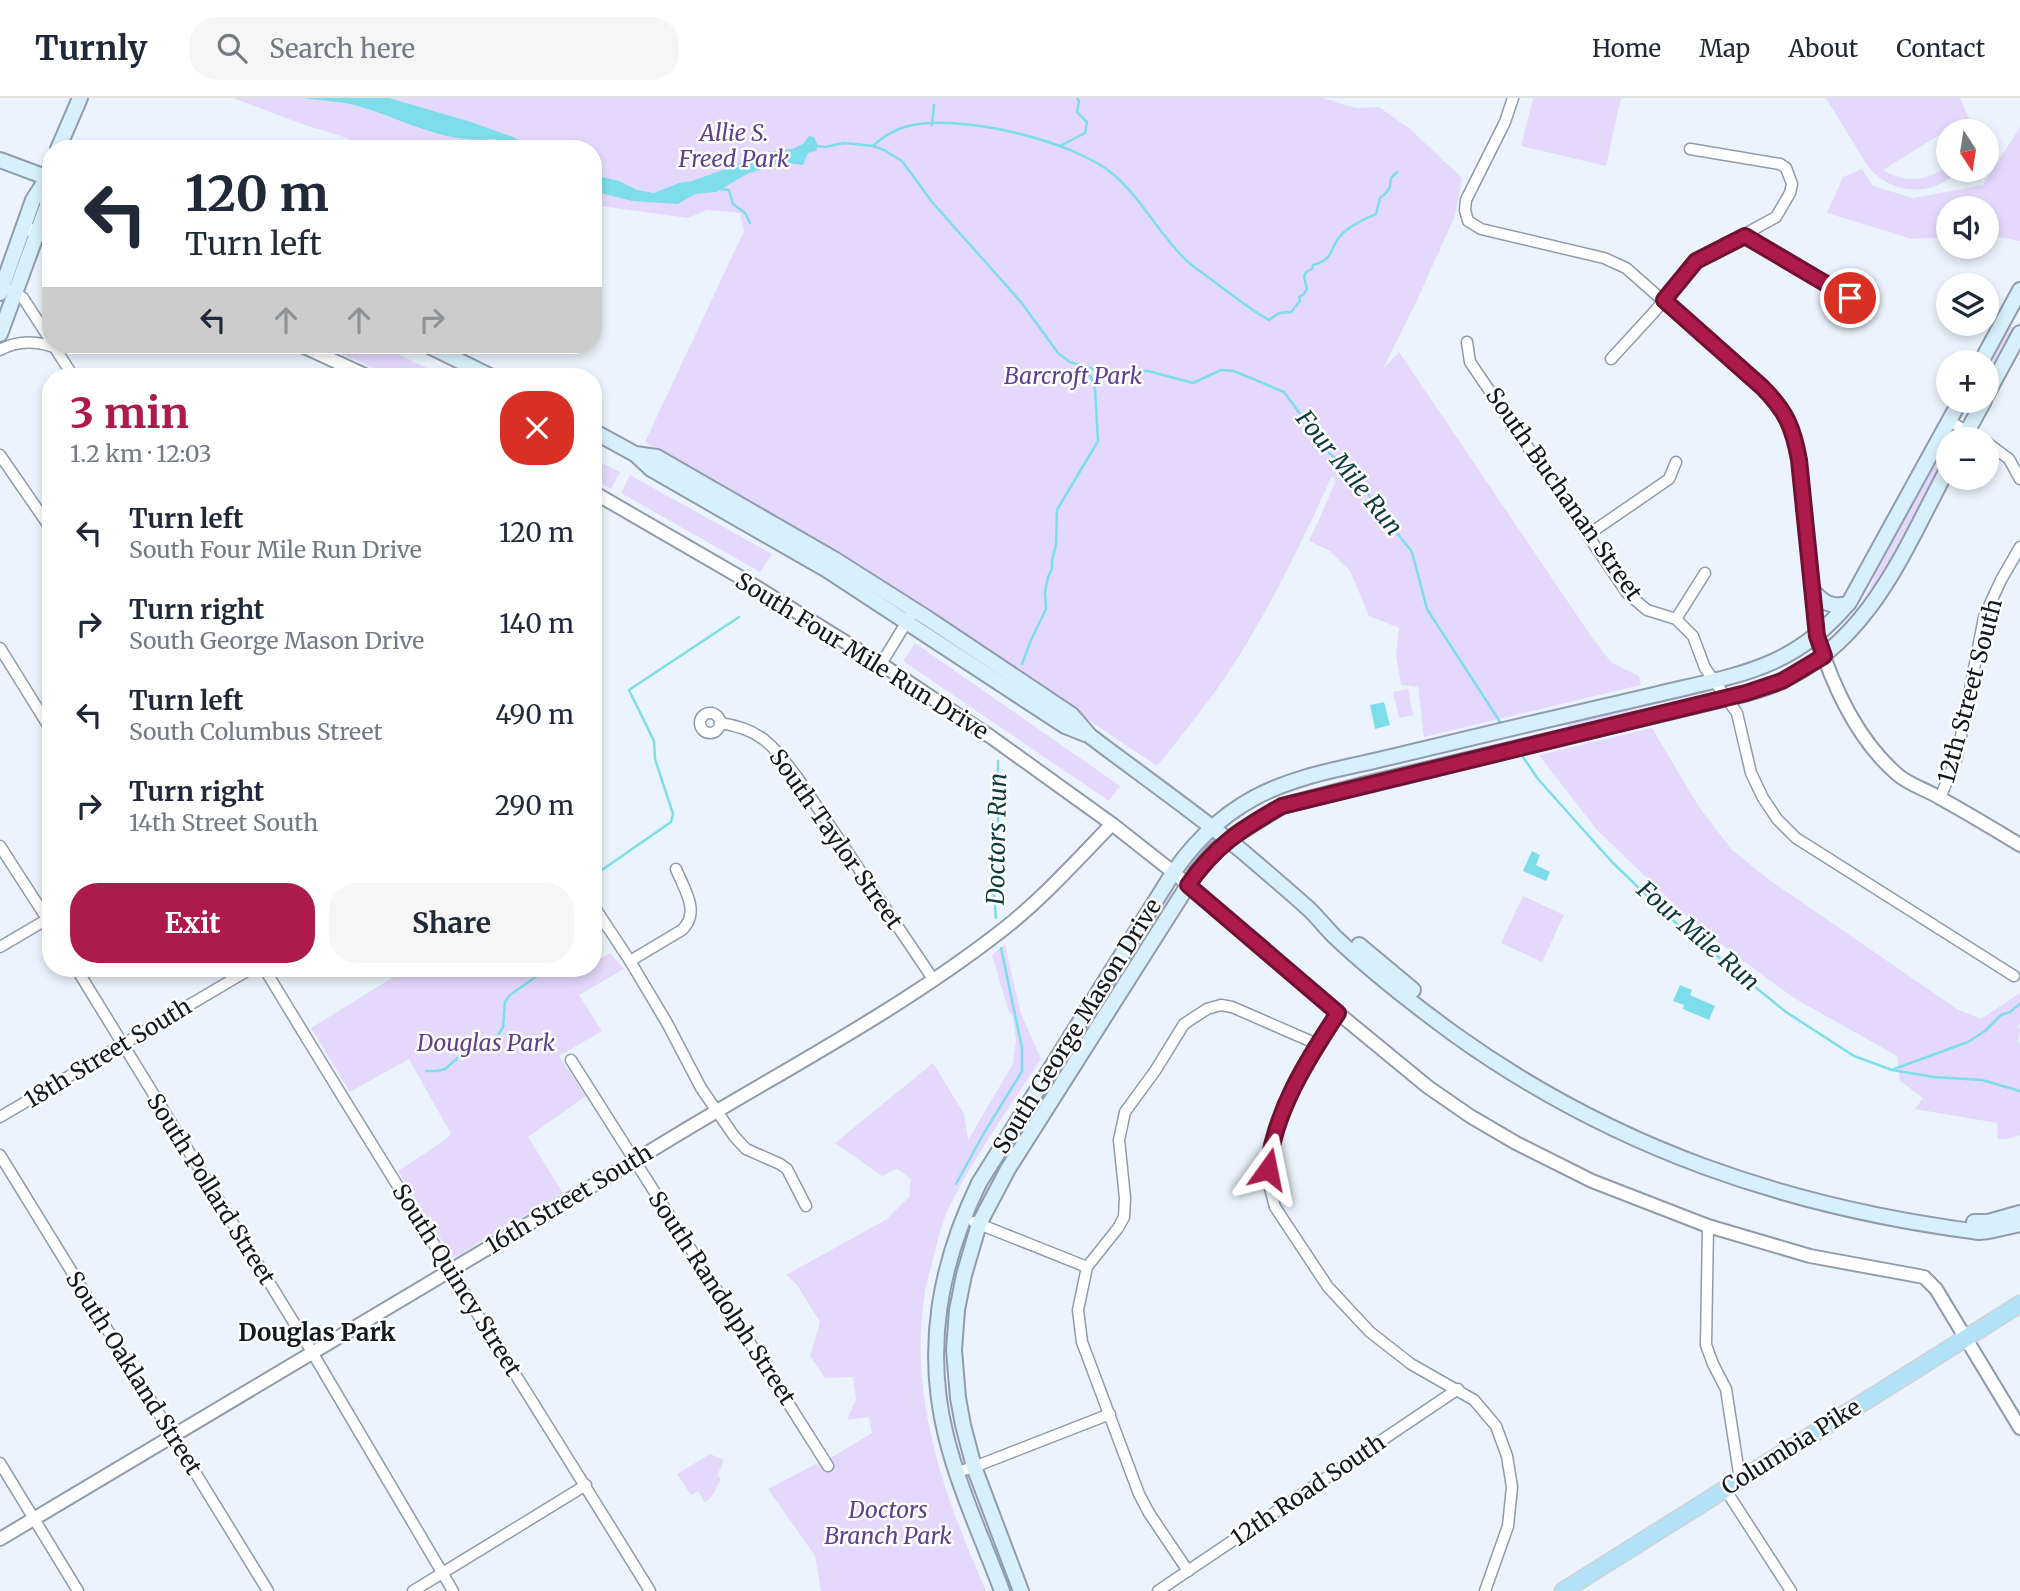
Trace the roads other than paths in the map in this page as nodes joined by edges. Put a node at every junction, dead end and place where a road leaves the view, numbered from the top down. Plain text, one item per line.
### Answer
1 (80, 98) edge
2 (1513, 98) edge
3 (62, 140) edge
4 (1690, 149) dead end
5 (0, 160) edge
6 (42, 173) edge
7 (42, 187) edge
8 (23, 227) junction
9 (42, 234) edge
10 (1745, 236) junction
11 (42, 238) edge
12 (2020, 290) edge
13 (6, 291) edge
14 (1850, 298) dead end
15 (1664, 300) junction
16 (2015, 311) edge
17 (42, 327) edge
18 (2020, 333) edge
19 (0, 334) edge
20 (1467, 342) dead end
21 (42, 343) edge
22 (0, 350) edge
23 (1989, 350) edge
24 (319, 354) edge
25 (445, 354) edge
26 (1611, 359) dead end
27 (350, 368) edge
28 (474, 368) edge
29 (1999, 372) edge
30 (1953, 413) edge
31 (1949, 421) junction
32 (1956, 427) edge
33 (602, 436) edge
34 (1999, 452) edge
35 (0, 455) edge
36 (1676, 462) dead end
37 (2020, 479) edge
38 (1936, 490) edge
39 (602, 497) edge
40 (42, 516) edge
41 (1589, 534) junction
42 (2020, 547) edge
43 (1705, 573) dead end
44 (1813, 591) junction
45 (1848, 604) junction
46 (911, 616) junction
47 (1676, 619) junction
48 (1817, 636) junction
49 (0, 648) edge
50 (1824, 656) junction
51 (881, 664) junction
52 (1715, 680) junction
53 (1728, 698) junction
54 (42, 716) edge
55 (720, 723) dead end
56 (1940, 798) junction
57 (1112, 824) junction
58 (1212, 827) junction
59 (1227, 840) junction
60 (2020, 845) edge
61 (0, 846) edge
62 (676, 869) dead end
63 (1173, 873) junction
64 (1188, 885) junction
65 (42, 908) edge
66 (1310, 910) junction
67 (602, 919) edge
68 (42, 924) edge
69 (0, 947) edge
70 (630, 961) junction
71 (2014, 976) dead end
72 (81, 977) edge
73 (237, 977) edge
74 (270, 977) edge
75 (933, 979) junction
76 (1338, 1013) junction
77 (1317, 1044) junction
78 (122, 1045) junction
79 (570, 1060) dead end
80 (1056, 1060) junction
81 (1071, 1070) junction
82 (716, 1110) junction
83 (0, 1117) edge
84 (0, 1154) edge
85 (634, 1161) junction
86 (806, 1206) dead end
87 (2020, 1213) edge
88 (962, 1218) junction
89 (979, 1224) junction
90 (2020, 1224) edge
91 (1708, 1226) junction
92 (1087, 1268) junction
93 (449, 1270) junction
94 (2020, 1304) edge
95 (1965, 1338) junction
96 (312, 1352) junction
97 (1458, 1390) junction
98 (1110, 1414) junction
99 (2020, 1428) edge
100 (172, 1436) junction
101 (0, 1462) edge
102 (828, 1466) dead end
103 (974, 1467) junction
104 (957, 1472) junction
105 (1740, 1480) junction
106 (586, 1485) junction
107 (1725, 1489) junction
108 (34, 1518) junction
109 (0, 1539) edge
110 (1188, 1571) junction
111 (442, 1574) junction
112 (1488, 1588) edge
113 (78, 1591) edge
114 (268, 1591) edge
115 (413, 1591) edge
116 (453, 1591) edge
117 (650, 1591) edge
118 (1002, 1591) edge
119 (1021, 1591) edge
120 (1158, 1591) edge
121 (1563, 1591) edge
122 (1791, 1591) edge

1 - 3 main road
2 - 15 street
4 - 10 street
5 - 6 main road
7 - 8 main road
8 - 9 street
8 - 13 main road
10 - 14 street
10 - 15 street
11 - 13 main road
12 - 16 main road
13 - 17 street
13 - 19 main road
15 - 26 street
15 - 44 street
16 - 23 main road
18 - 29 main road
20 - 41 street, South Buchanan Street
21 - 22 street
24 - 27 street
25 - 28 main road
30 - 31 main road, South George Mason Drive
31 - 32 street
31 - 45 main road, South George Mason Drive
33 - 46 main road
34 - 37 street
35 - 40 street
36 - 41 street
38 - 50 main road, South George Mason Drive
39 - 51 street, South Four Mile Run Drive
41 - 47 street, South Buchanan Street
42 - 56 street, 12th Street South
43 - 47 street
44 - 45 main road
44 - 48 street
45 - 48 main road, South George Mason Drive
46 - 51 street
46 - 58 main road
47 - 52 street
48 - 50 street
48 - 52 main road, South George Mason Drive
49 - 54 street
50 - 53 main road, South George Mason Drive
50 - 56 street
51 - 57 street, South Four Mile Run Drive
52 - 53 street
52 - 58 main road, South George Mason Drive
53 - 59 main road, South George Mason Drive
53 - 71 street
55 - 75 street, South Taylor Street
56 - 60 street
57 - 63 street, South Four Mile Run Drive
57 - 75 street, 16th Street South
58 - 59 main road
58 - 63 main road, South George Mason Drive
59 - 64 main road, South George Mason Drive
59 - 66 main road
61 - 65 street
62 - 70 street
63 - 64 street, South Four Mile Run Drive
63 - 80 main road, South George Mason Drive
64 - 76 street, South Four Mile Run Drive
64 - 81 main road, South George Mason Drive
66 - 87 main road
66 - 90 main road
67 - 70 street
68 - 69 street
70 - 82 street
72 - 78 street, South Pollard Street
73 - 78 street, 18th Street South
74 - 93 street, South Quincy Street
75 - 82 street, 16th Street South
76 - 77 street
76 - 91 street, South Four Mile Run Drive
77 - 92 street
77 - 97 street
78 - 83 street, 18th Street South
78 - 96 street, South Pollard Street
79 - 85 street, South Randolph Street
80 - 81 main road
80 - 88 main road, South George Mason Drive
81 - 89 main road, South George Mason Drive
82 - 85 street, 16th Street South
82 - 86 street
84 - 100 street, South Oakland Street
85 - 93 street, 16th Street South
85 - 102 street, South Randolph Street
88 - 89 street
88 - 104 main road, South George Mason Drive
89 - 92 street
89 - 103 main road, South George Mason Drive
91 - 95 street, South Four Mile Run Drive
91 - 105 street
92 - 98 street
93 - 96 street, 16th Street South
93 - 106 street, South Quincy Street
94 - 95 main road, Columbia Pike
95 - 99 street
95 - 105 main road, Columbia Pike
96 - 100 street, 16th Street South
96 - 111 street, South Pollard Street
97 - 110 street, 12th Road South
97 - 112 street
98 - 103 street
98 - 110 street
100 - 108 street, 16th Street South
100 - 114 street, South Oakland Street
101 - 108 street
103 - 104 street
103 - 119 main road, South George Mason Drive
104 - 118 main road, South George Mason Drive
105 - 107 main road, Columbia Pike
106 - 111 street
106 - 117 street, South Quincy Street
107 - 121 main road, Columbia Pike
107 - 122 street
108 - 109 street, 16th Street South
108 - 113 street
110 - 120 street, 12th Road South
111 - 115 street
111 - 116 street, South Pollard Street

